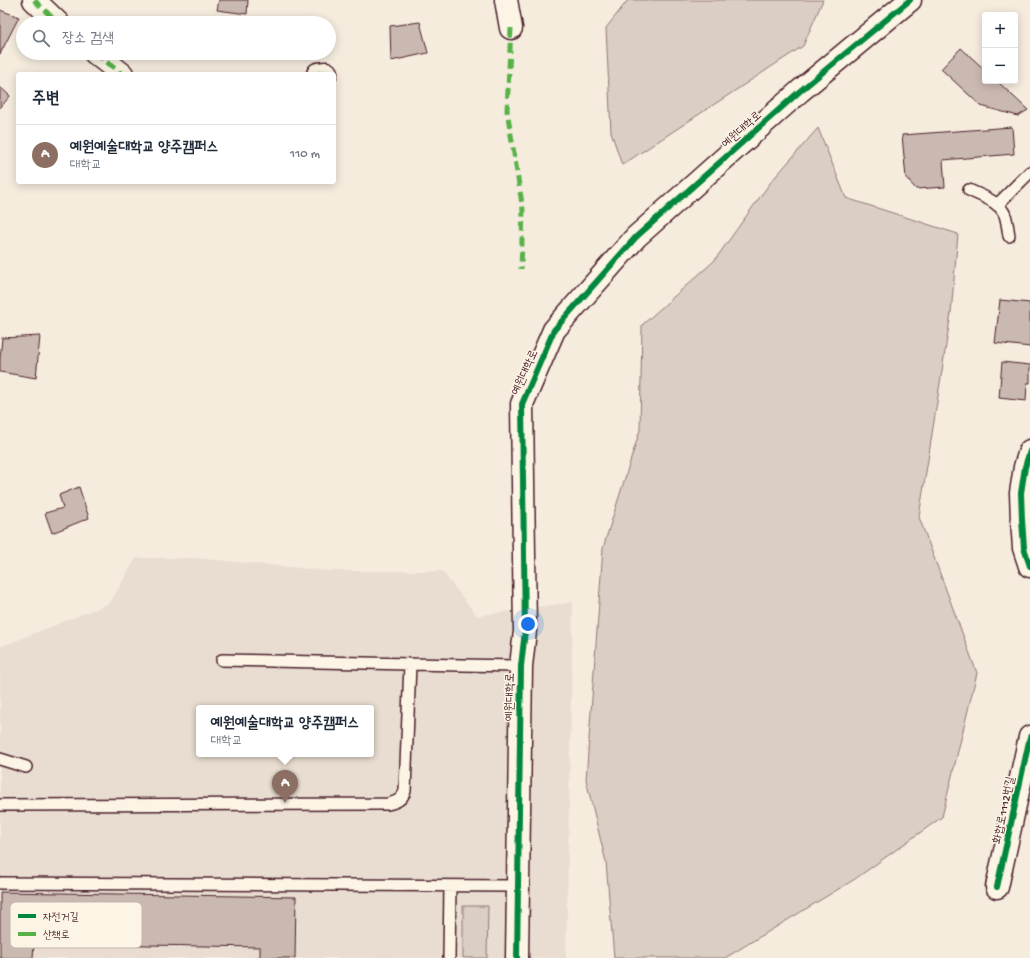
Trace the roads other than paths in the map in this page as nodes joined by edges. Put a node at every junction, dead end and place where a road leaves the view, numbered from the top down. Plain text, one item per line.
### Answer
1 (34, 0) edge
2 (506, 0) edge
3 (910, 0) edge
4 (51, 16) edge
5 (511, 28) dead end
6 (104, 60) edge
7 (119, 72) edge
8 (1030, 172) edge
9 (969, 190) dead end
10 (997, 205) junction
11 (1009, 236) dead end
12 (1030, 451) edge
13 (1030, 566) edge
14 (222, 660) dead end
15 (410, 664) junction
16 (521, 666) junction
17 (1030, 737) edge
18 (0, 759) edge
19 (26, 767) dead end
20 (0, 805) edge
21 (0, 883) edge
22 (450, 886) junction
23 (517, 886) junction
24 (997, 887) dead end
25 (449, 958) edge
26 (517, 958) edge

1 - 4 street
2 - 5 street
3 - 16 street, 예원대학로
6 - 7 street
8 - 10 lane
9 - 10 lane
10 - 11 lane
12 - 13 street
14 - 15 lane
15 - 16 lane
15 - 20 lane
16 - 23 street, 예원대학로
17 - 24 street, 화합로1112번길
18 - 19 lane
21 - 22 lane
22 - 23 lane
22 - 25 lane
23 - 26 street, 예원대학로

